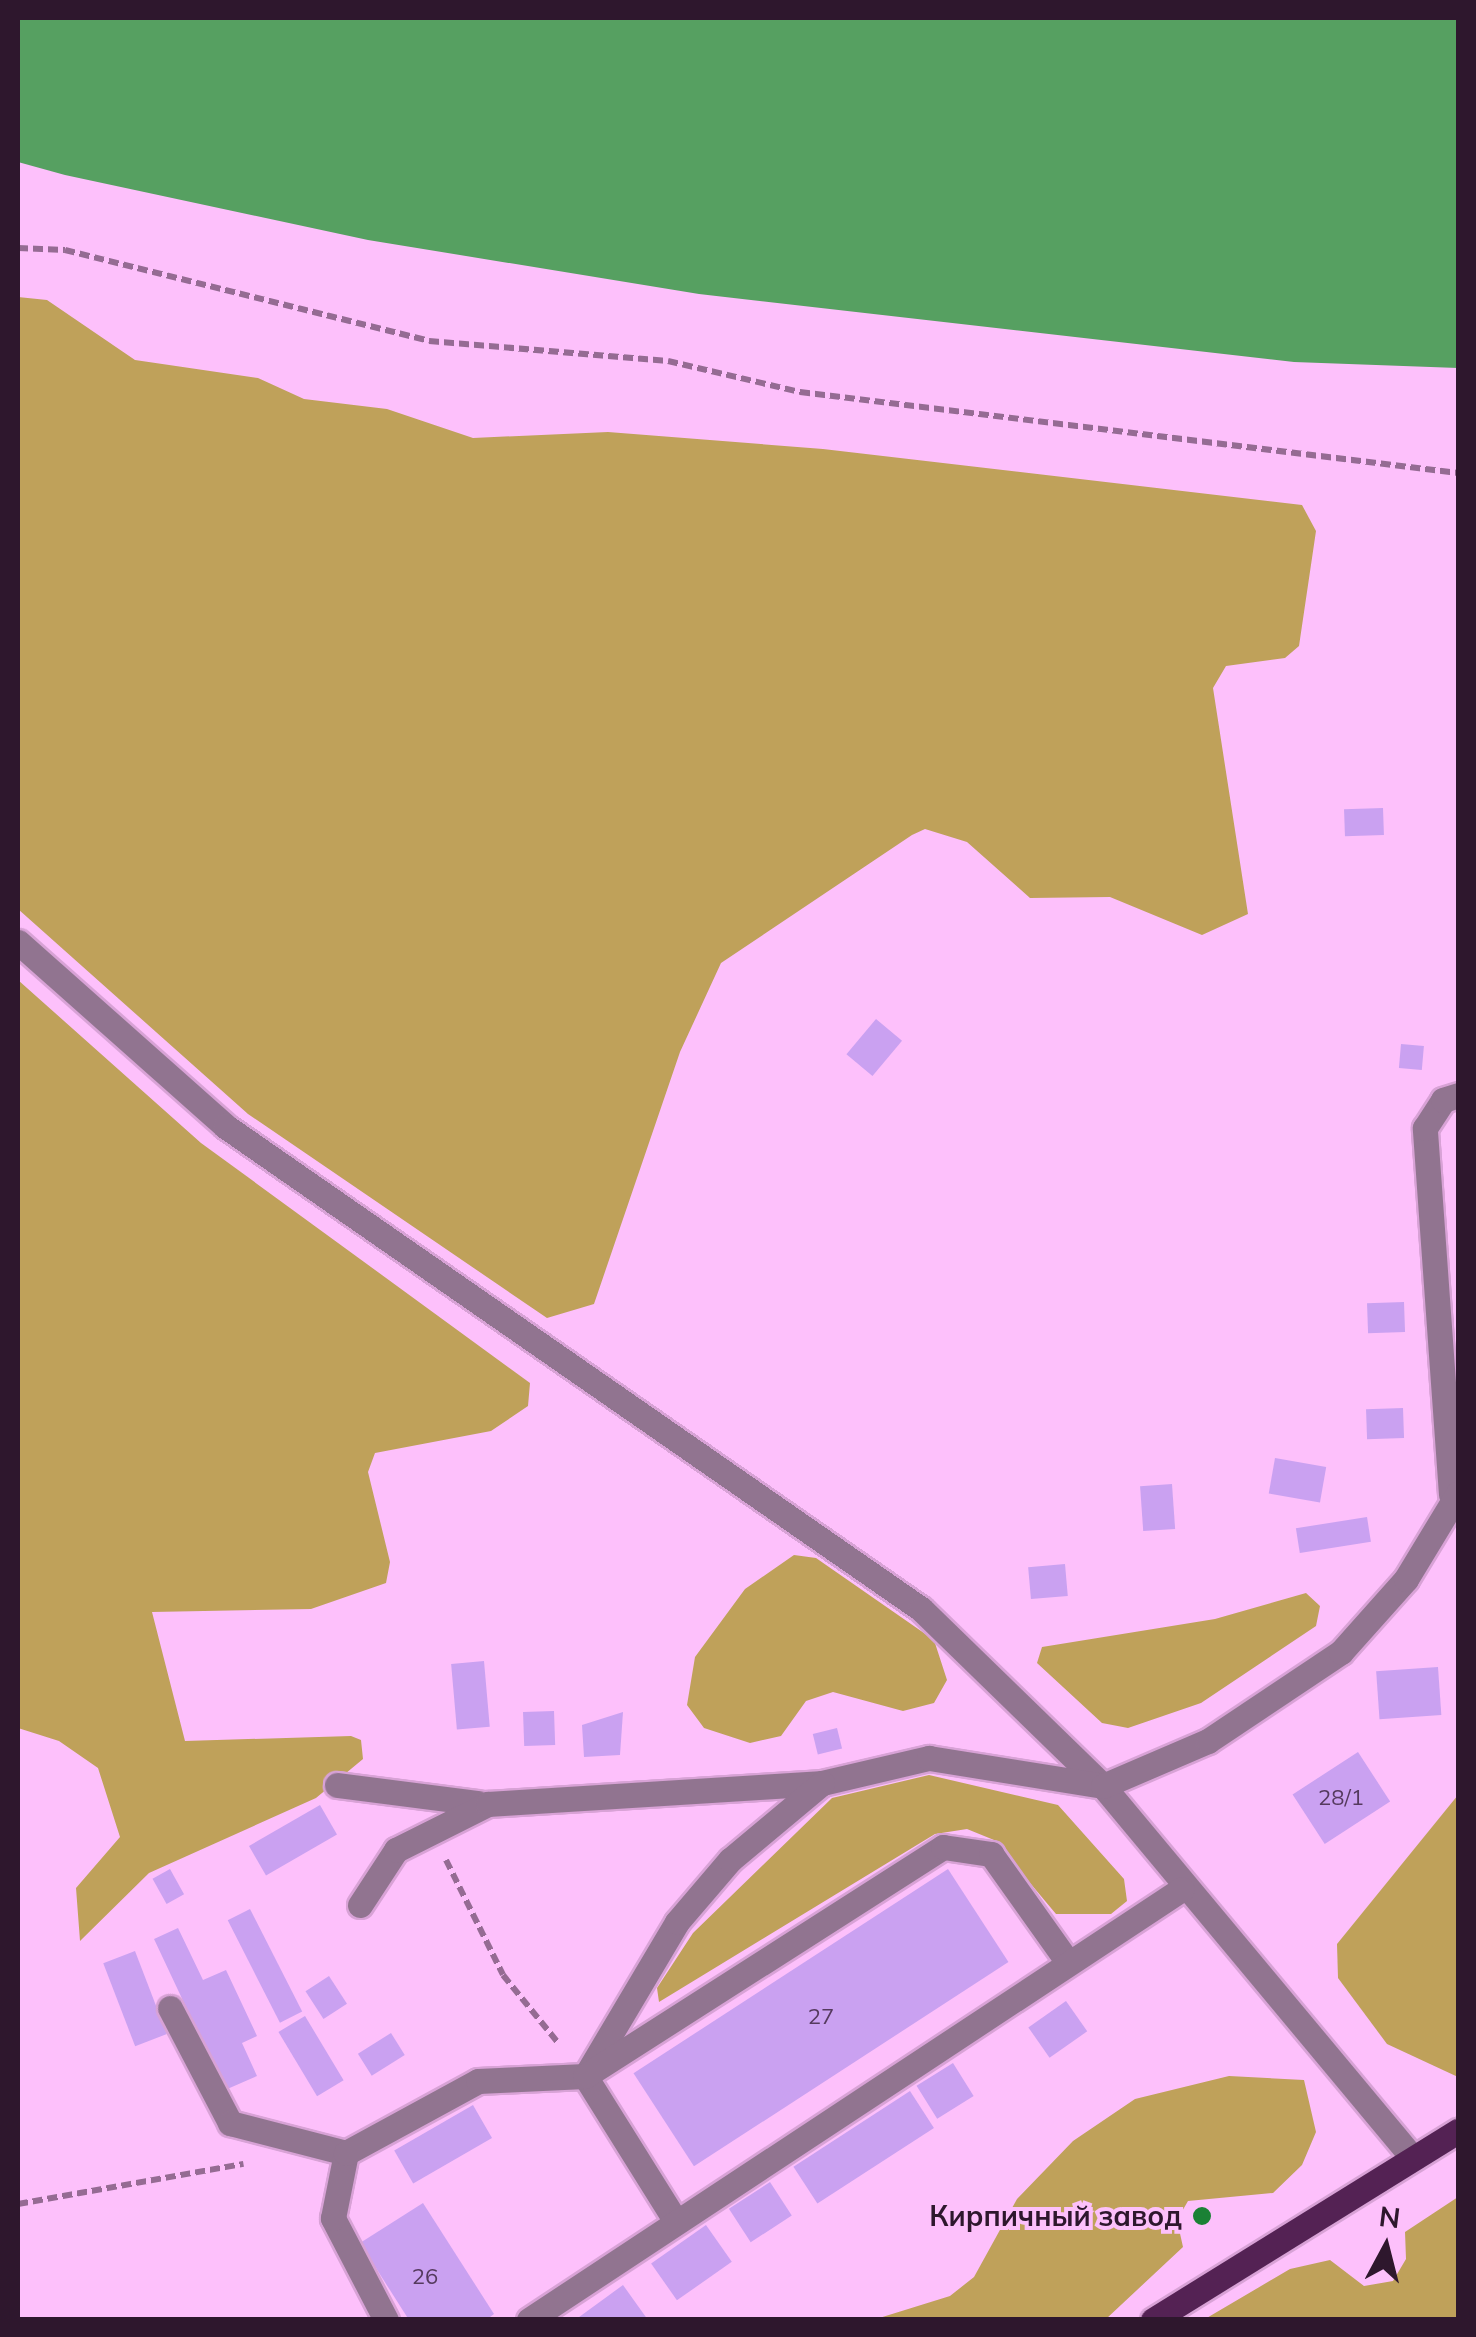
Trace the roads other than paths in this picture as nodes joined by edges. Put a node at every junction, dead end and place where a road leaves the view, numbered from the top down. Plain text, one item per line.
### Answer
1 (18, 942) edge
2 (1458, 1095) edge
3 (1455, 1494) edge
4 (822, 1783) junction
5 (338, 1785) dead end
6 (1103, 1786) junction
7 (488, 1804) junction
8 (1182, 1889) junction
9 (360, 1905) dead end
10 (1067, 1962) junction
11 (170, 2008) dead end
12 (585, 2076) junction
13 (1458, 2130) edge
14 (346, 2153) junction
15 (1410, 2155) junction
16 (676, 2220) junction
17 (386, 2320) edge
18 (529, 2320) edge
19 (1154, 2320) edge

1 - 6 street
2 - 3 street
3 - 6 street
4 - 6 street
4 - 7 street
4 - 12 street
5 - 7 street
6 - 8 street
7 - 9 street
8 - 10 street
8 - 15 street
10 - 12 street
10 - 16 street
11 - 14 street
12 - 14 street
12 - 16 street
13 - 15 main road
14 - 17 street
15 - 19 main road
16 - 18 street

